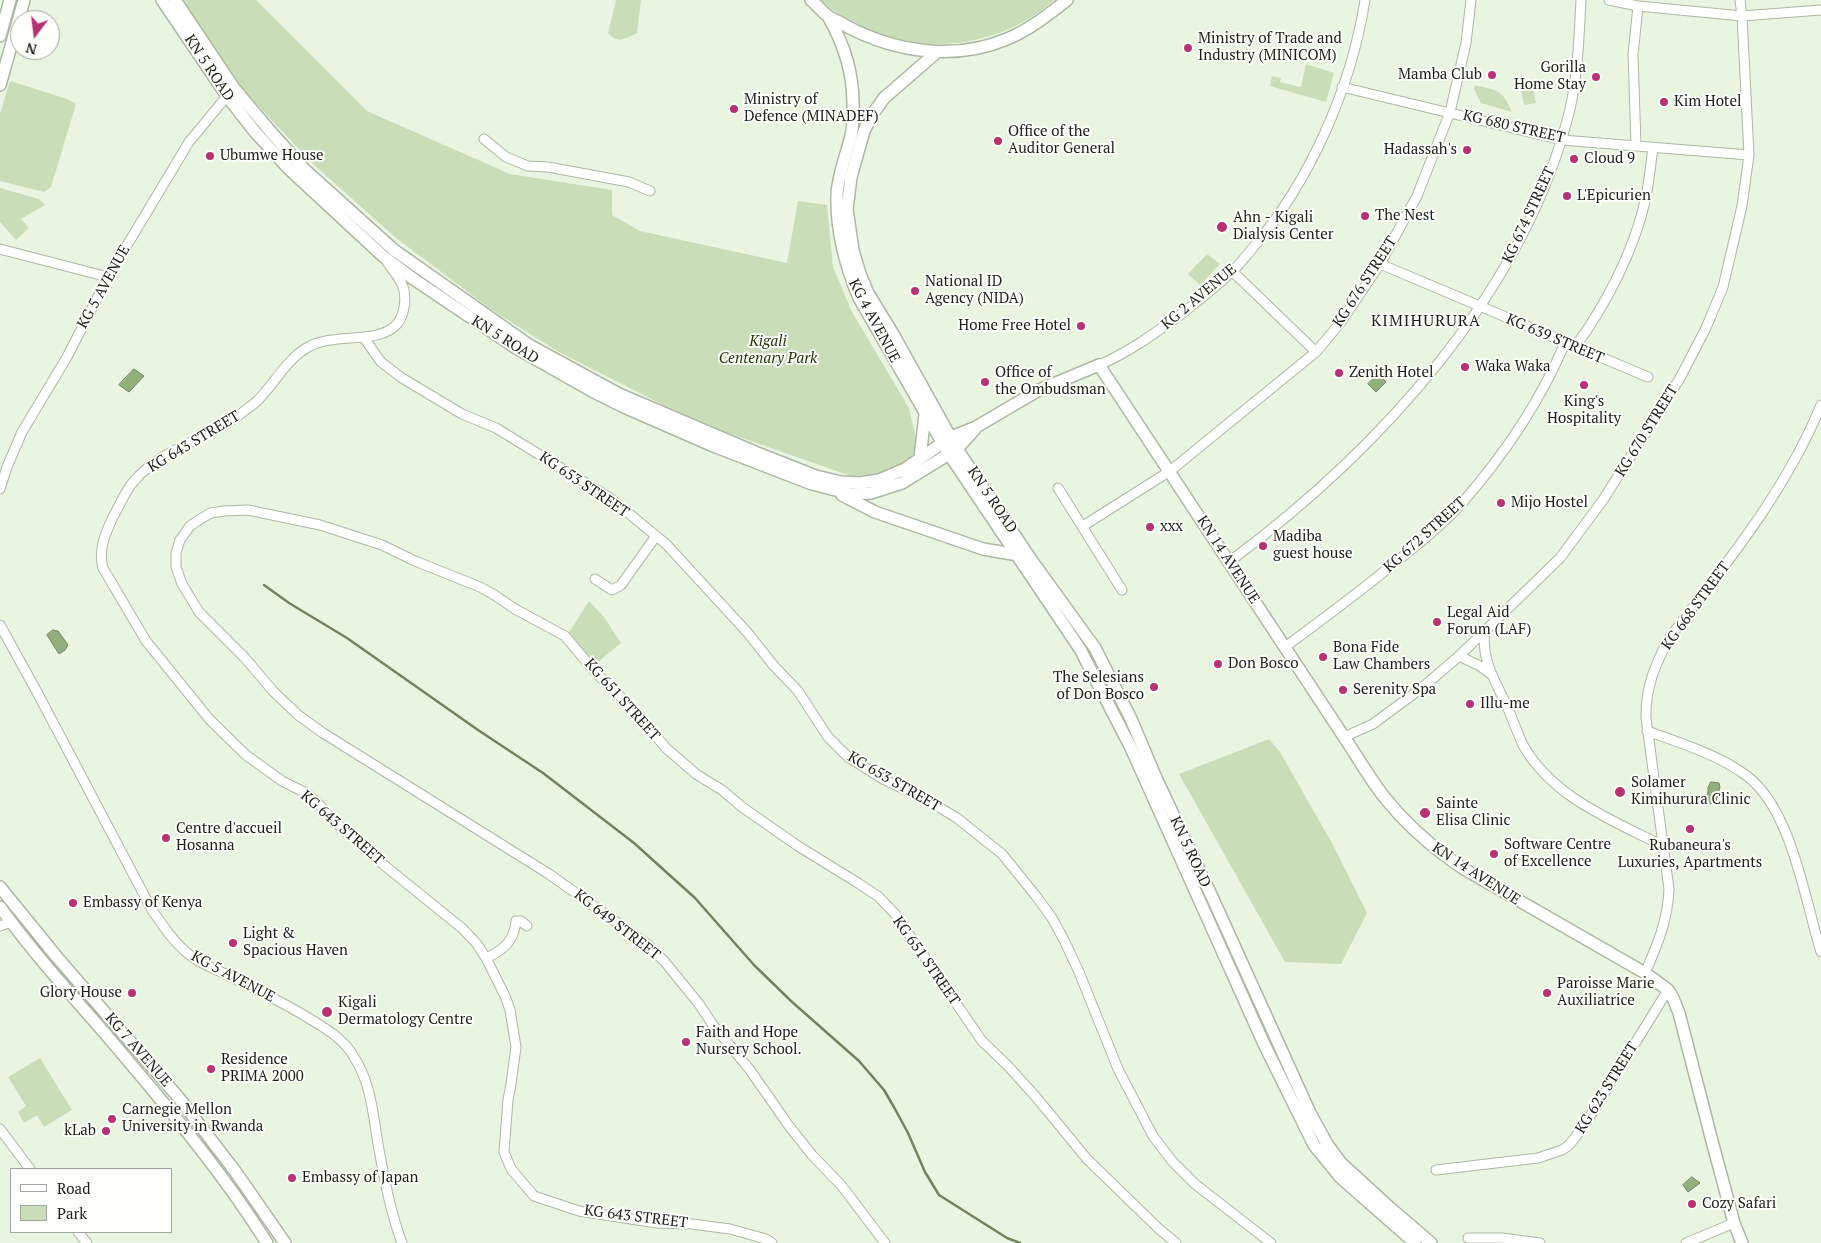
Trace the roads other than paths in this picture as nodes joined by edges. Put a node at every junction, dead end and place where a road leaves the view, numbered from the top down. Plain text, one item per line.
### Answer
1 (10, 0) edge
2 (24, 0) edge
3 (162, 0) edge
4 (175, 0) edge
5 (812, 0) edge
6 (1067, 0) edge
7 (1365, 0) edge
8 (1471, 0) edge
9 (1581, 0) edge
10 (1609, 0) edge
11 (1740, 0) edge
12 (1638, 6) junction
13 (1821, 10) edge
14 (828, 16) junction
15 (1742, 16) junction
16 (0, 36) edge
17 (937, 52) junction
18 (1, 78) edge
19 (1342, 87) junction
20 (227, 96) junction
21 (1450, 112) junction
22 (484, 139) dead end
23 (1562, 140) junction
24 (1636, 145) junction
25 (1653, 147) junction
26 (1750, 155) junction
27 (650, 192) dead end
28 (0, 249) edge
29 (384, 257) junction
30 (1380, 264) junction
31 (1232, 271) junction
32 (108, 277) junction
33 (1479, 307) junction
34 (364, 338) junction
35 (1565, 343) junction
36 (1575, 347) junction
37 (896, 350) junction
38 (1316, 352) junction
39 (1099, 365) junction
40 (1648, 377) dead end
41 (1821, 405) edge
42 (925, 415) junction
43 (976, 427) junction
44 (946, 440) junction
45 (953, 452) junction
46 (920, 458) junction
47 (1170, 471) junction
48 (1058, 488) dead end
49 (0, 489) edge
50 (834, 490) junction
51 (1083, 526) junction
52 (656, 536) junction
53 (1018, 555) junction
54 (1229, 562) junction
55 (595, 579) dead end
56 (1122, 590) dead end
57 (0, 626) edge
58 (1485, 632) junction
59 (1285, 647) junction
60 (1459, 656) junction
61 (1492, 675) junction
62 (1647, 731) junction
63 (1344, 737) junction
64 (343, 745) joint
65 (1662, 846) junction
66 (0, 887) edge
67 (0, 907) edge
68 (6, 924) edge
69 (527, 926) dead end
70 (1821, 952) edge
71 (486, 958) junction
72 (1645, 974) junction
73 (1668, 990) junction
74 (0, 1129) edge
75 (29, 1168) edge
76 (1436, 1170) dead end
77 (1734, 1224) junction
78 (79, 1233) edge
79 (1468, 1238) dead end
80 (87, 1243) edge
81 (267, 1243) edge
82 (285, 1243) edge
83 (402, 1243) edge
84 (772, 1243) edge
85 (885, 1243) edge
86 (1176, 1243) edge
87 (1271, 1243) edge
88 (1415, 1243) edge
89 (1431, 1243) edge
90 (1540, 1243) edge
91 (1686, 1243) edge
92 (1742, 1243) edge

1 - 16 main road
2 - 18 main road
3 - 20 main road, KN 5 ROAD
4 - 46 main road, KN 5 ROAD
5 - 14 main road
6 - 17 main road
7 - 19 street, KG 2 AVENUE
8 - 21 street, KG 676 STREET
9 - 23 street, KG 674 STREET
10 - 12 street
11 - 15 street, KG 670 STREET
12 - 15 street
12 - 24 street
13 - 15 street
14 - 17 main road
14 - 37 main road, KG 4 AVENUE
15 - 26 street, KG 670 STREET
17 - 37 main road, KG 4 AVENUE
19 - 21 street, KG 680 STREET
19 - 31 street, KG 2 AVENUE
20 - 29 main road, KN 5 ROAD
20 - 32 street, KG 5 AVENUE
21 - 23 street, KG 680 STREET
21 - 30 street, KG 676 STREET
22 - 27 street
23 - 24 street, KG 680 STREET
23 - 33 street, KG 674 STREET
24 - 25 street, KG 680 STREET
25 - 26 street, KG 680 STREET
25 - 36 street
26 - 58 street, KG 670 STREET
28 - 32 street
29 - 34 street, KG 643 STREET
29 - 50 main road, KN 5 ROAD
30 - 33 street, KG 639 STREET
30 - 38 street, KG 676 STREET
31 - 38 street
31 - 39 street, KG 2 AVENUE
32 - 49 street, KG 5 AVENUE
33 - 35 street, KG 639 STREET
33 - 54 street, KG 674 STREET
34 - 52 street, KG 653 STREET
34 - 71 street, KG 643 STREET
35 - 36 street, KG 639 STREET
35 - 59 street, KG 672 STREET
36 - 40 street, KG 639 STREET
37 - 42 main road, KG 4 AVENUE
37 - 44 main road, KG 4 AVENUE
38 - 47 street, KG 676 STREET
39 - 43 main road, KG 2 AVENUE
39 - 47 main road, KN 14 AVENUE
41 - 62 street, KG 668 STREET
42 - 44 main road, KG 4 AVENUE
42 - 46 main road
43 - 44 main road, KG 2 AVENUE
43 - 45 main road, KN 5 ROAD
44 - 45 main road, KN 5 ROAD
44 - 46 main road, KN 5 ROAD
45 - 50 main road, KN 5 ROAD
45 - 53 main road, KN 5 ROAD
45 - 89 main road, KN 5 ROAD
47 - 51 street, KG 676 STREET
47 - 54 main road, KN 14 AVENUE
48 - 51 street
50 - 53 main road
51 - 56 street
52 - 55 street
52 - 87 street, KG 653 STREET
53 - 88 main road, KN 5 ROAD
54 - 59 main road, KN 14 AVENUE
57 - 83 street, KG 5 AVENUE
58 - 60 street, KG 670 STREET
58 - 61 street
59 - 63 main road, KN 14 AVENUE
60 - 61 street
60 - 63 street, KG 670 STREET
61 - 65 street
62 - 65 street, KG 668 STREET
62 - 70 street
63 - 72 main road, KN 14 AVENUE
64 - 85 street, KG 649 STREET
64 - 86 street, KG 651 STREET
65 - 72 street, KG 668 STREET
66 - 82 main road, KG 7 AVENUE
67 - 68 main road, KG 7 AVENUE
68 - 81 main road, KG 7 AVENUE
69 - 71 street
71 - 84 street, KG 643 STREET
72 - 73 main road, KN 14 AVENUE
73 - 76 street, KG 623 STREET
73 - 77 main road, KN 14 AVENUE
74 - 75 street
77 - 91 street
77 - 92 main road, KN 14 AVENUE
78 - 80 street
79 - 90 street

